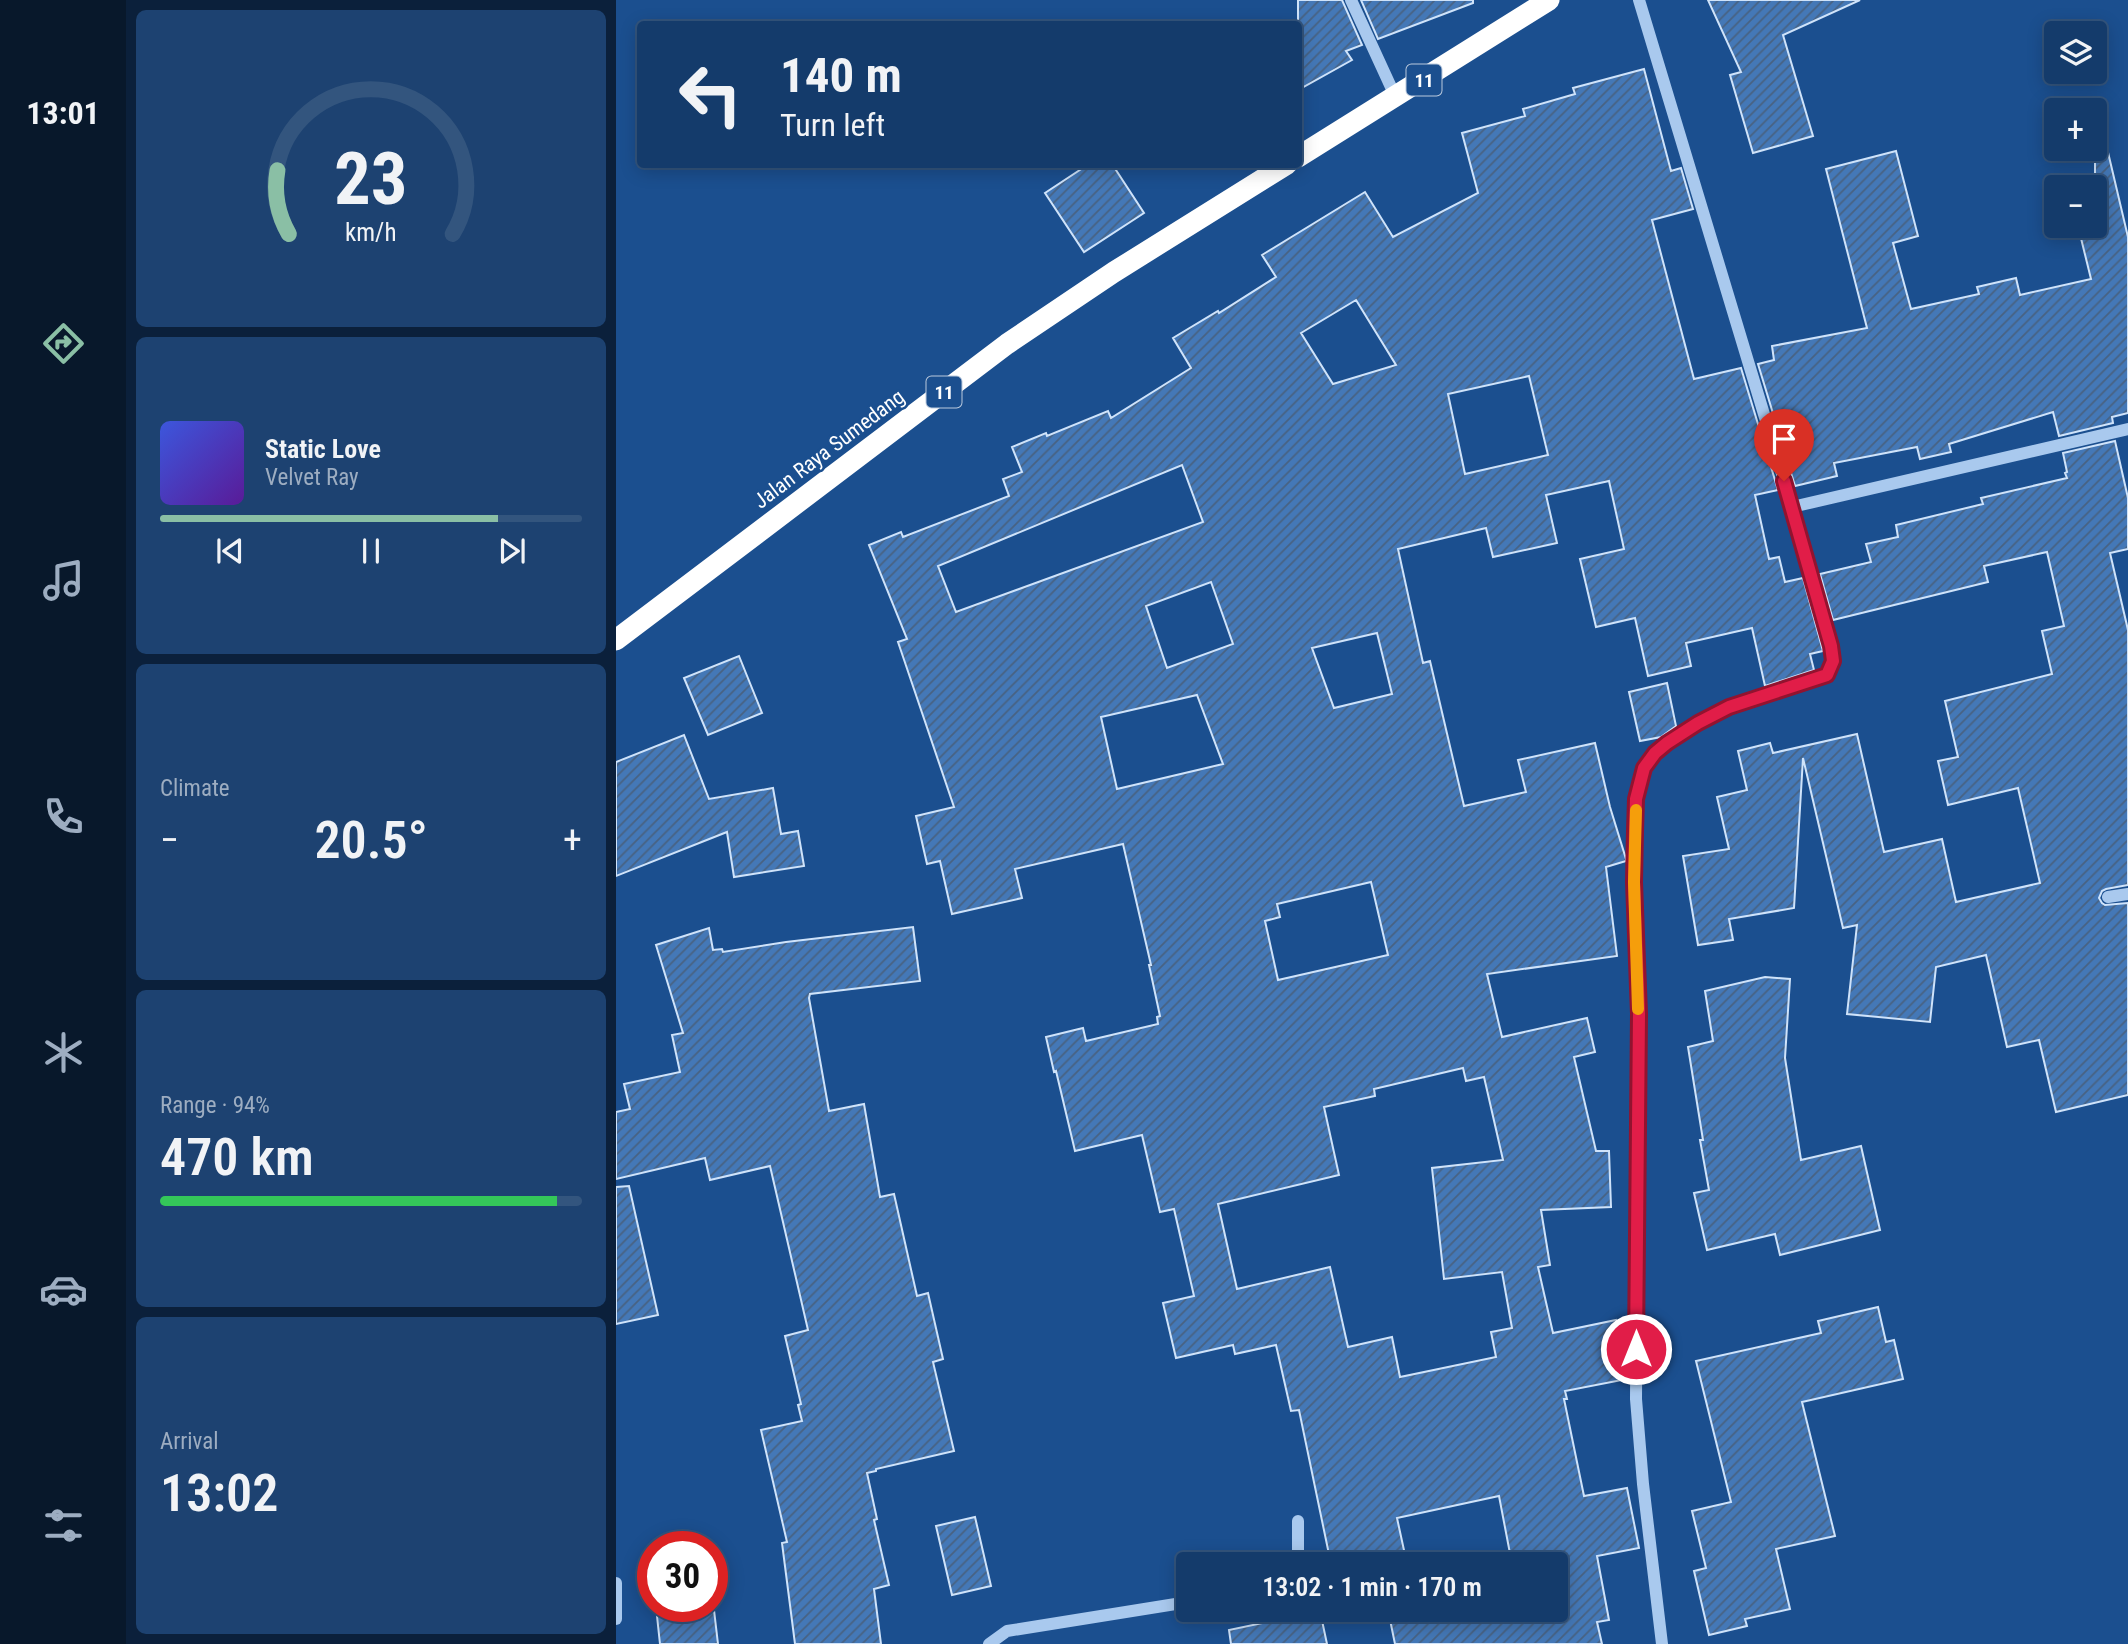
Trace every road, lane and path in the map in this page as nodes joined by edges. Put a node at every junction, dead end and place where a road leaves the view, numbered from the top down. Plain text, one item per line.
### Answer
1 (1351, 0) edge
2 (1549, 0) edge
3 (1639, 0) edge
4 (1396, 98) junction
5 (1302, 155) edge
6 (1281, 168) edge
7 (2128, 429) edge
8 (1792, 507) junction
9 (616, 640) edge
10 (2128, 894) edge
11 (2109, 897) dead end
12 (1298, 1521) dead end
13 (1298, 1552) edge
14 (616, 1583) edge
15 (1176, 1604) edge
16 (616, 1619) edge
17 (989, 1644) edge
18 (1662, 1644) edge

1 - 4 street
2 - 4 highway, 11
3 - 8 street
4 - 5 highway, 11
6 - 9 highway, Jalan Raya Sumedang / 11
7 - 8 street
8 - 18 street
10 - 11 street
12 - 13 street
14 - 16 street
15 - 17 street

